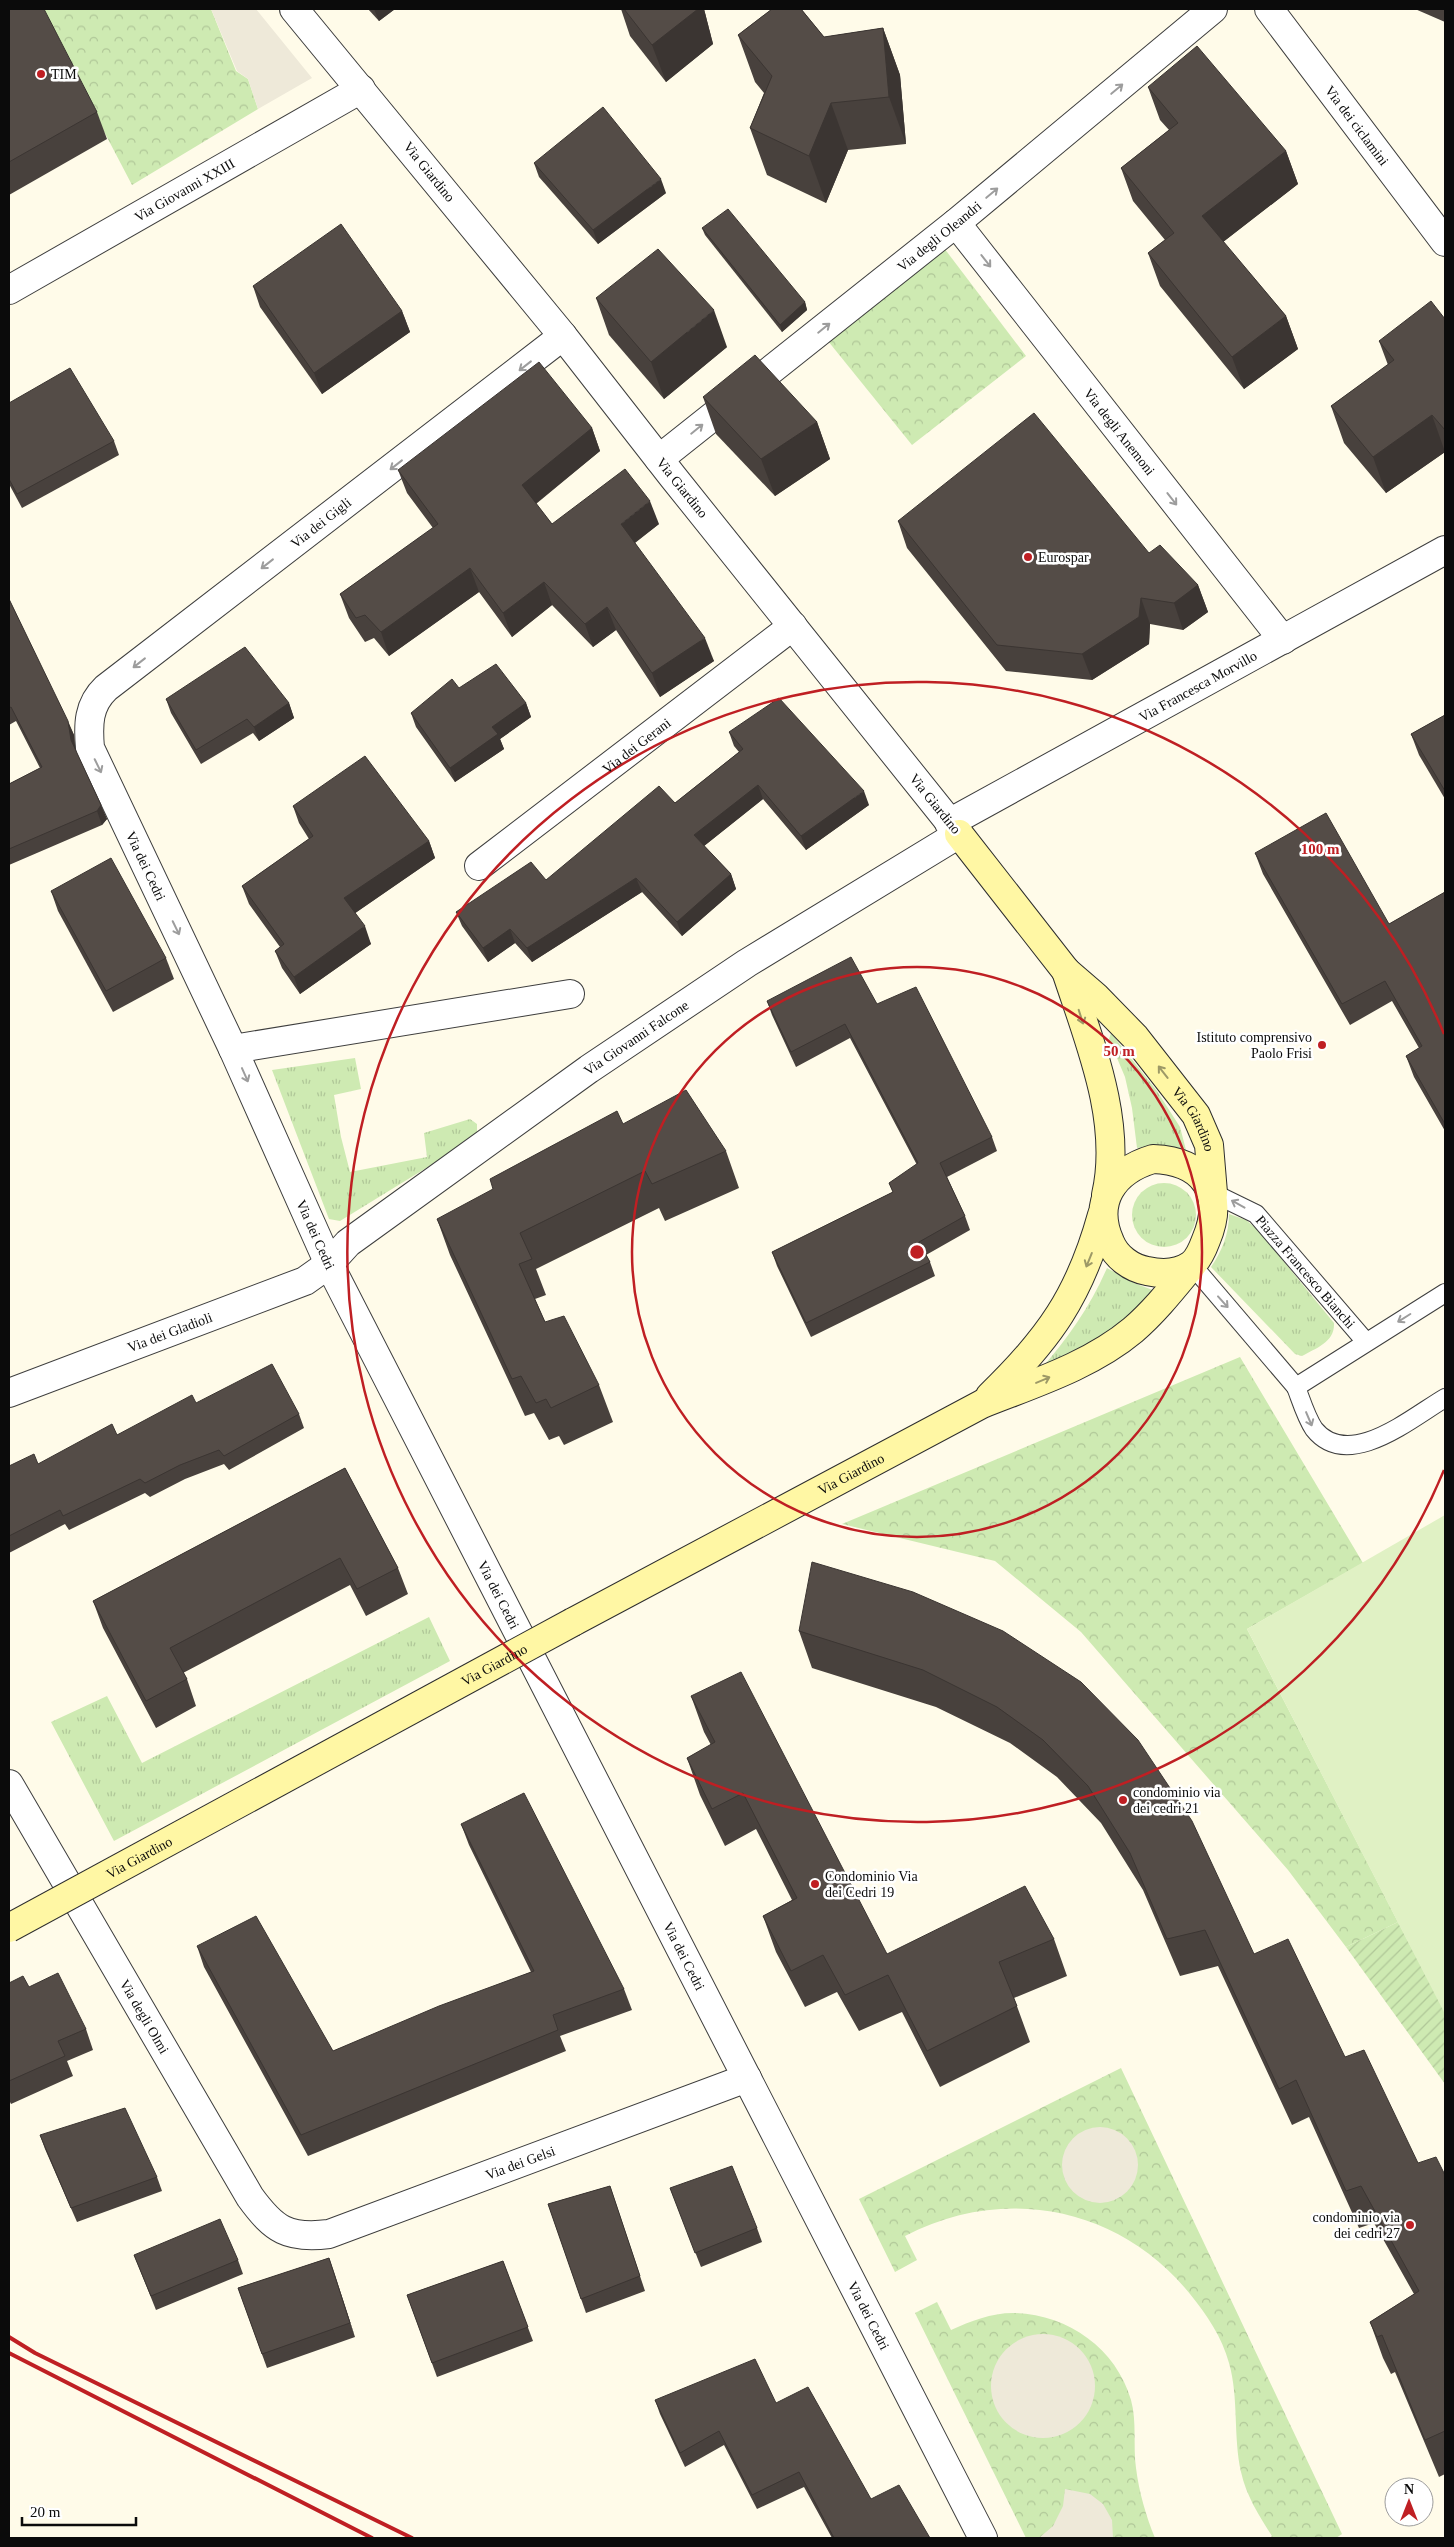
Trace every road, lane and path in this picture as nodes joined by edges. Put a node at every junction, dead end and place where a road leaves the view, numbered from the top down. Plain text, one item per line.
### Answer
1 (294, 9) edge
2 (1213, 9) edge
3 (1268, 9) edge
4 (361, 89) junction
5 (956, 223) junction
6 (1445, 242) edge
7 (9, 290) edge
8 (564, 336) junction
9 (659, 459) junction
10 (1445, 550) edge
11 (793, 626) junction
12 (1283, 640) junction
13 (88, 719) joint
14 (954, 828) junction
15 (479, 866) dead end
16 (1066, 971) junction
17 (570, 994) dead end
18 (233, 1049) junction
19 (1213, 1193) junction
20 (1104, 1207) junction
21 (329, 1264) junction
22 (1192, 1265) junction
23 (1445, 1293) edge
24 (1366, 1342) junction
25 (1296, 1387) junction
26 (9, 1393) edge
27 (1445, 1398) edge
28 (982, 1404) junction
29 (9, 1784) edge
30 (9, 1928) edge
31 (747, 2078) junction
32 (293, 2235) joint
33 (983, 2538) edge

1 - 4 street, Via Giardino
5 -> 2 street, Via degli Oleandri
3 - 6 street, Via dei ciclamini
4 - 7 street, Via Giovanni XXIII
4 - 8 street, Via Giardino
9 -> 5 street, Via degli Oleandri
5 -> 12 street, Via degli Anemoni
8 - 9 street, Via Giardino
8 -> 13 street, Via dei Gigli
9 - 11 street, Via Giardino
10 - 12 street, Via Francesca Morvillo
11 - 14 street, Via Giardino
11 - 15 street, Via dei Gerani
12 - 14 street, Via Francesca Morvillo
13 -> 18 street, Via dei Cedri
14 - 16 street, Via Giardino
14 - 21 street, Via Giovanni Falcone
19 -> 16 street, Via Giardino
16 -> 20 street, Via Giardino
17 - 18 street
18 -> 21 street, Via dei Cedri
19 - 20 street, Via Giardino
19 - 22 street, Via Giardino
24 -> 19 lane, Piazza Francesco Bianchi
20 - 22 street, Via Giardino
20 -> 28 street, Via Giardino
21 - 26 street, Via dei Gladioli
21 - 31 street, Via dei Cedri
22 -> 25 lane
28 -> 22 street, Via Giardino
23 -> 24 lane, Piazza Francesco Bianchi
24 - 25 lane, Piazza Francesco Bianchi
25 -> 27 lane
28 - 30 street, Via Giardino, bridge
29 - 32 street, Via degli Olmi
31 - 32 street, Via dei Gelsi
31 - 33 street, Via dei Cedri

